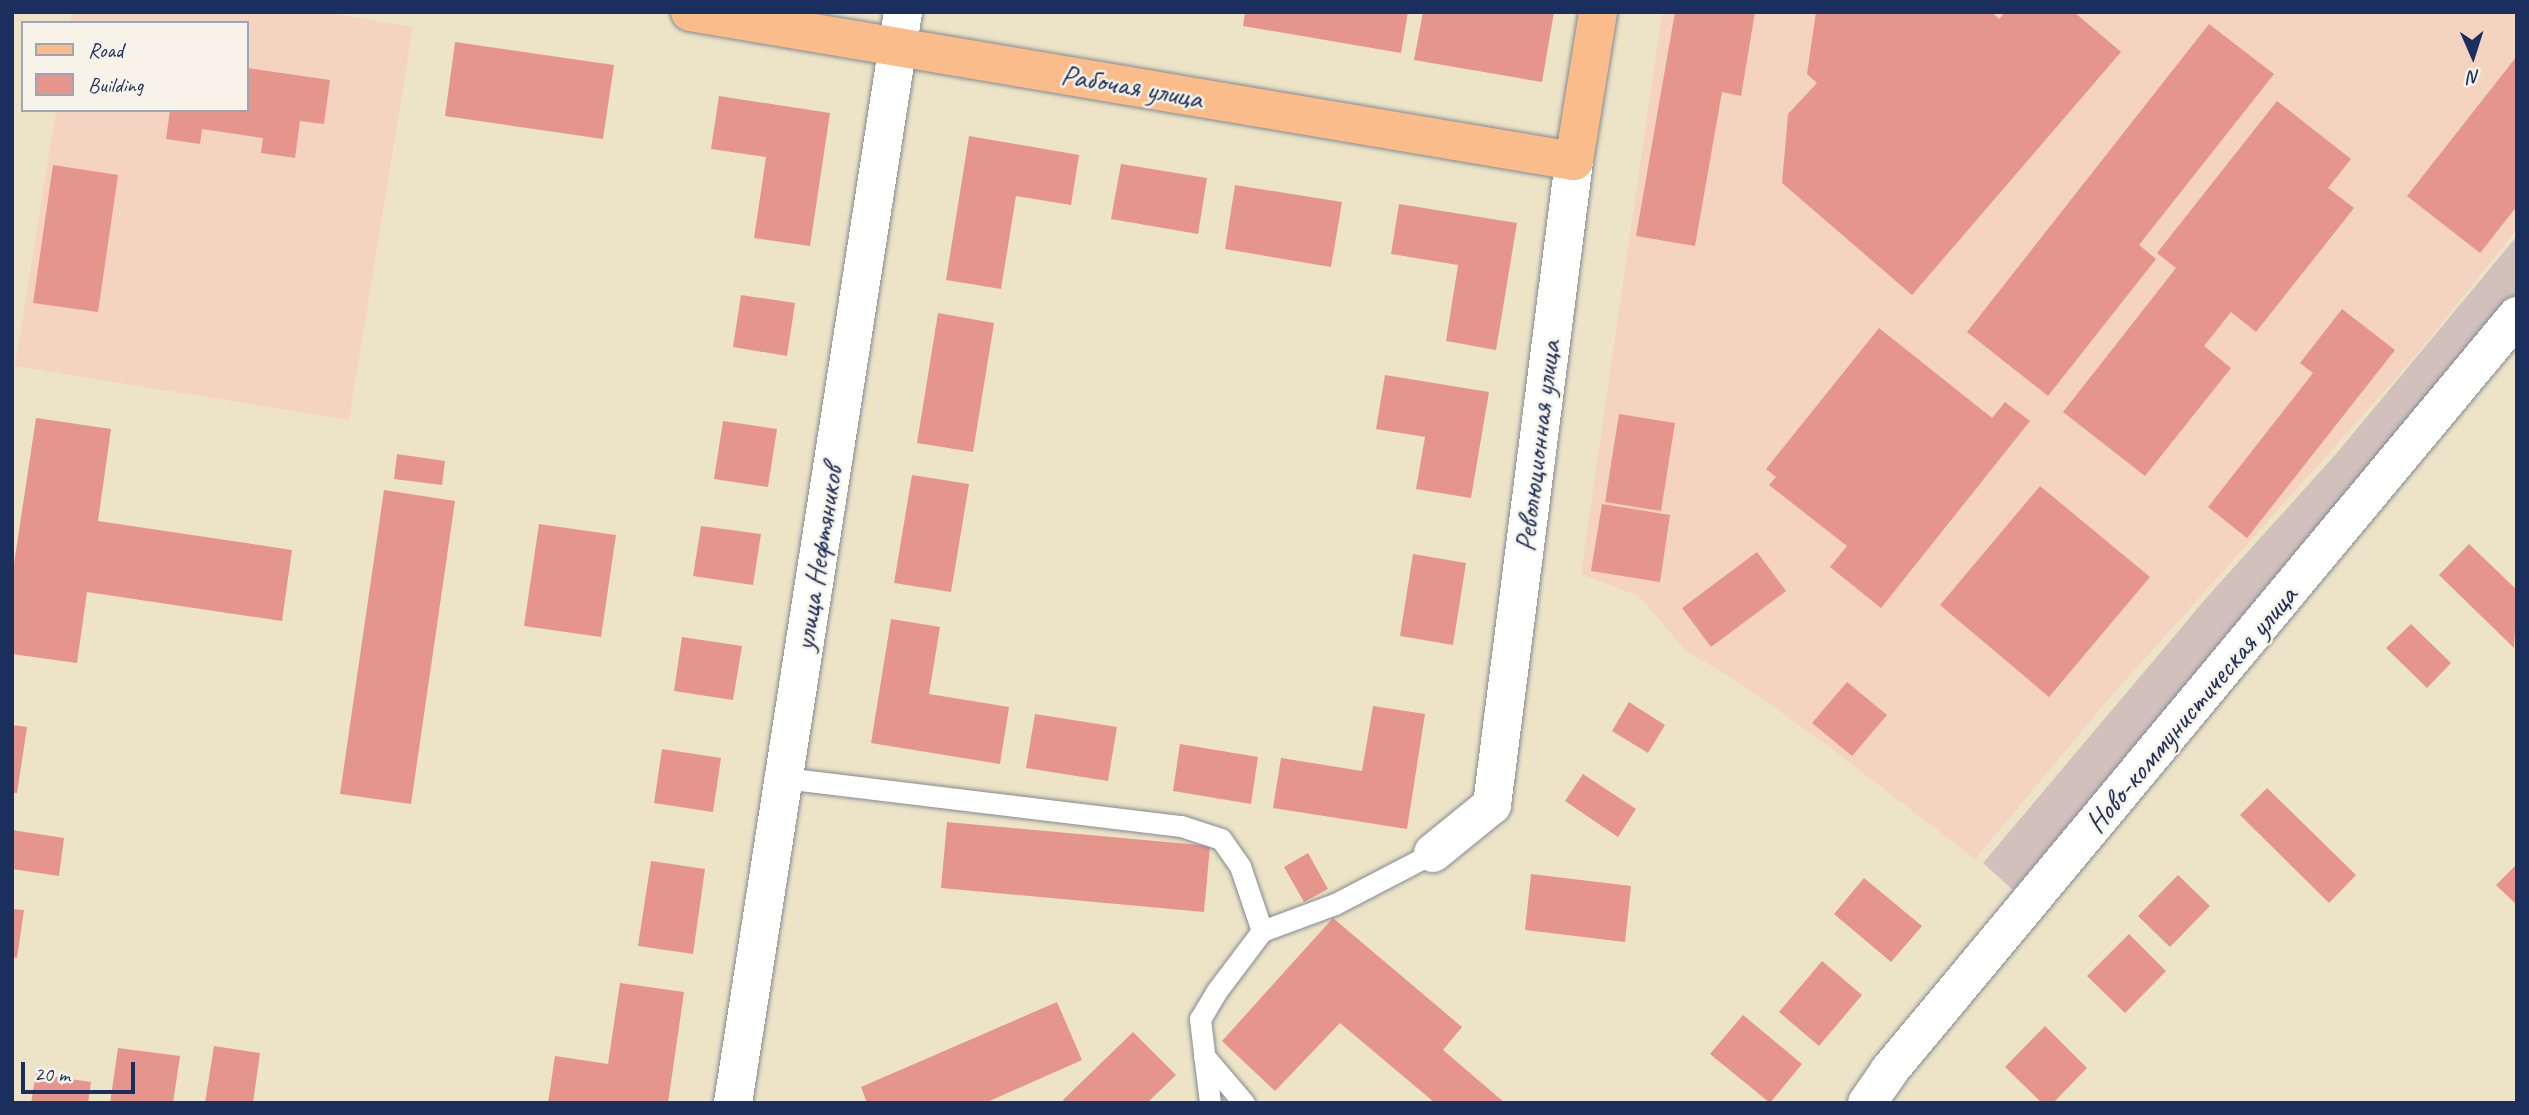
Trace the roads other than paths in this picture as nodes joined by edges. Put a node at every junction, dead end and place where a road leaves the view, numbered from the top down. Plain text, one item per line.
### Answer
1 (690, 12) edge
2 (1598, 12) edge
3 (900, 29) edge
4 (1574, 162) junction
5 (2517, 316) edge
6 (785, 778) junction
7 (1433, 853) joint
8 (1262, 932) junction
9 (1204, 1056) junction
10 (733, 1103) edge
11 (1210, 1103) edge
12 (1244, 1103) edge
13 (1867, 1103) edge

1 - 3 main road, Рабочая улица
2 - 4 main road, Революционная улица
3 - 4 main road, Рабочая улица
3 - 6 street, улица Нефтяников
4 - 7 street, Революционная улица
5 - 13 street, Ново-коммунистическая улица
6 - 8 lane
6 - 10 street, улица Нефтяников
7 - 8 lane
8 - 9 lane
9 - 11 lane
9 - 12 lane

